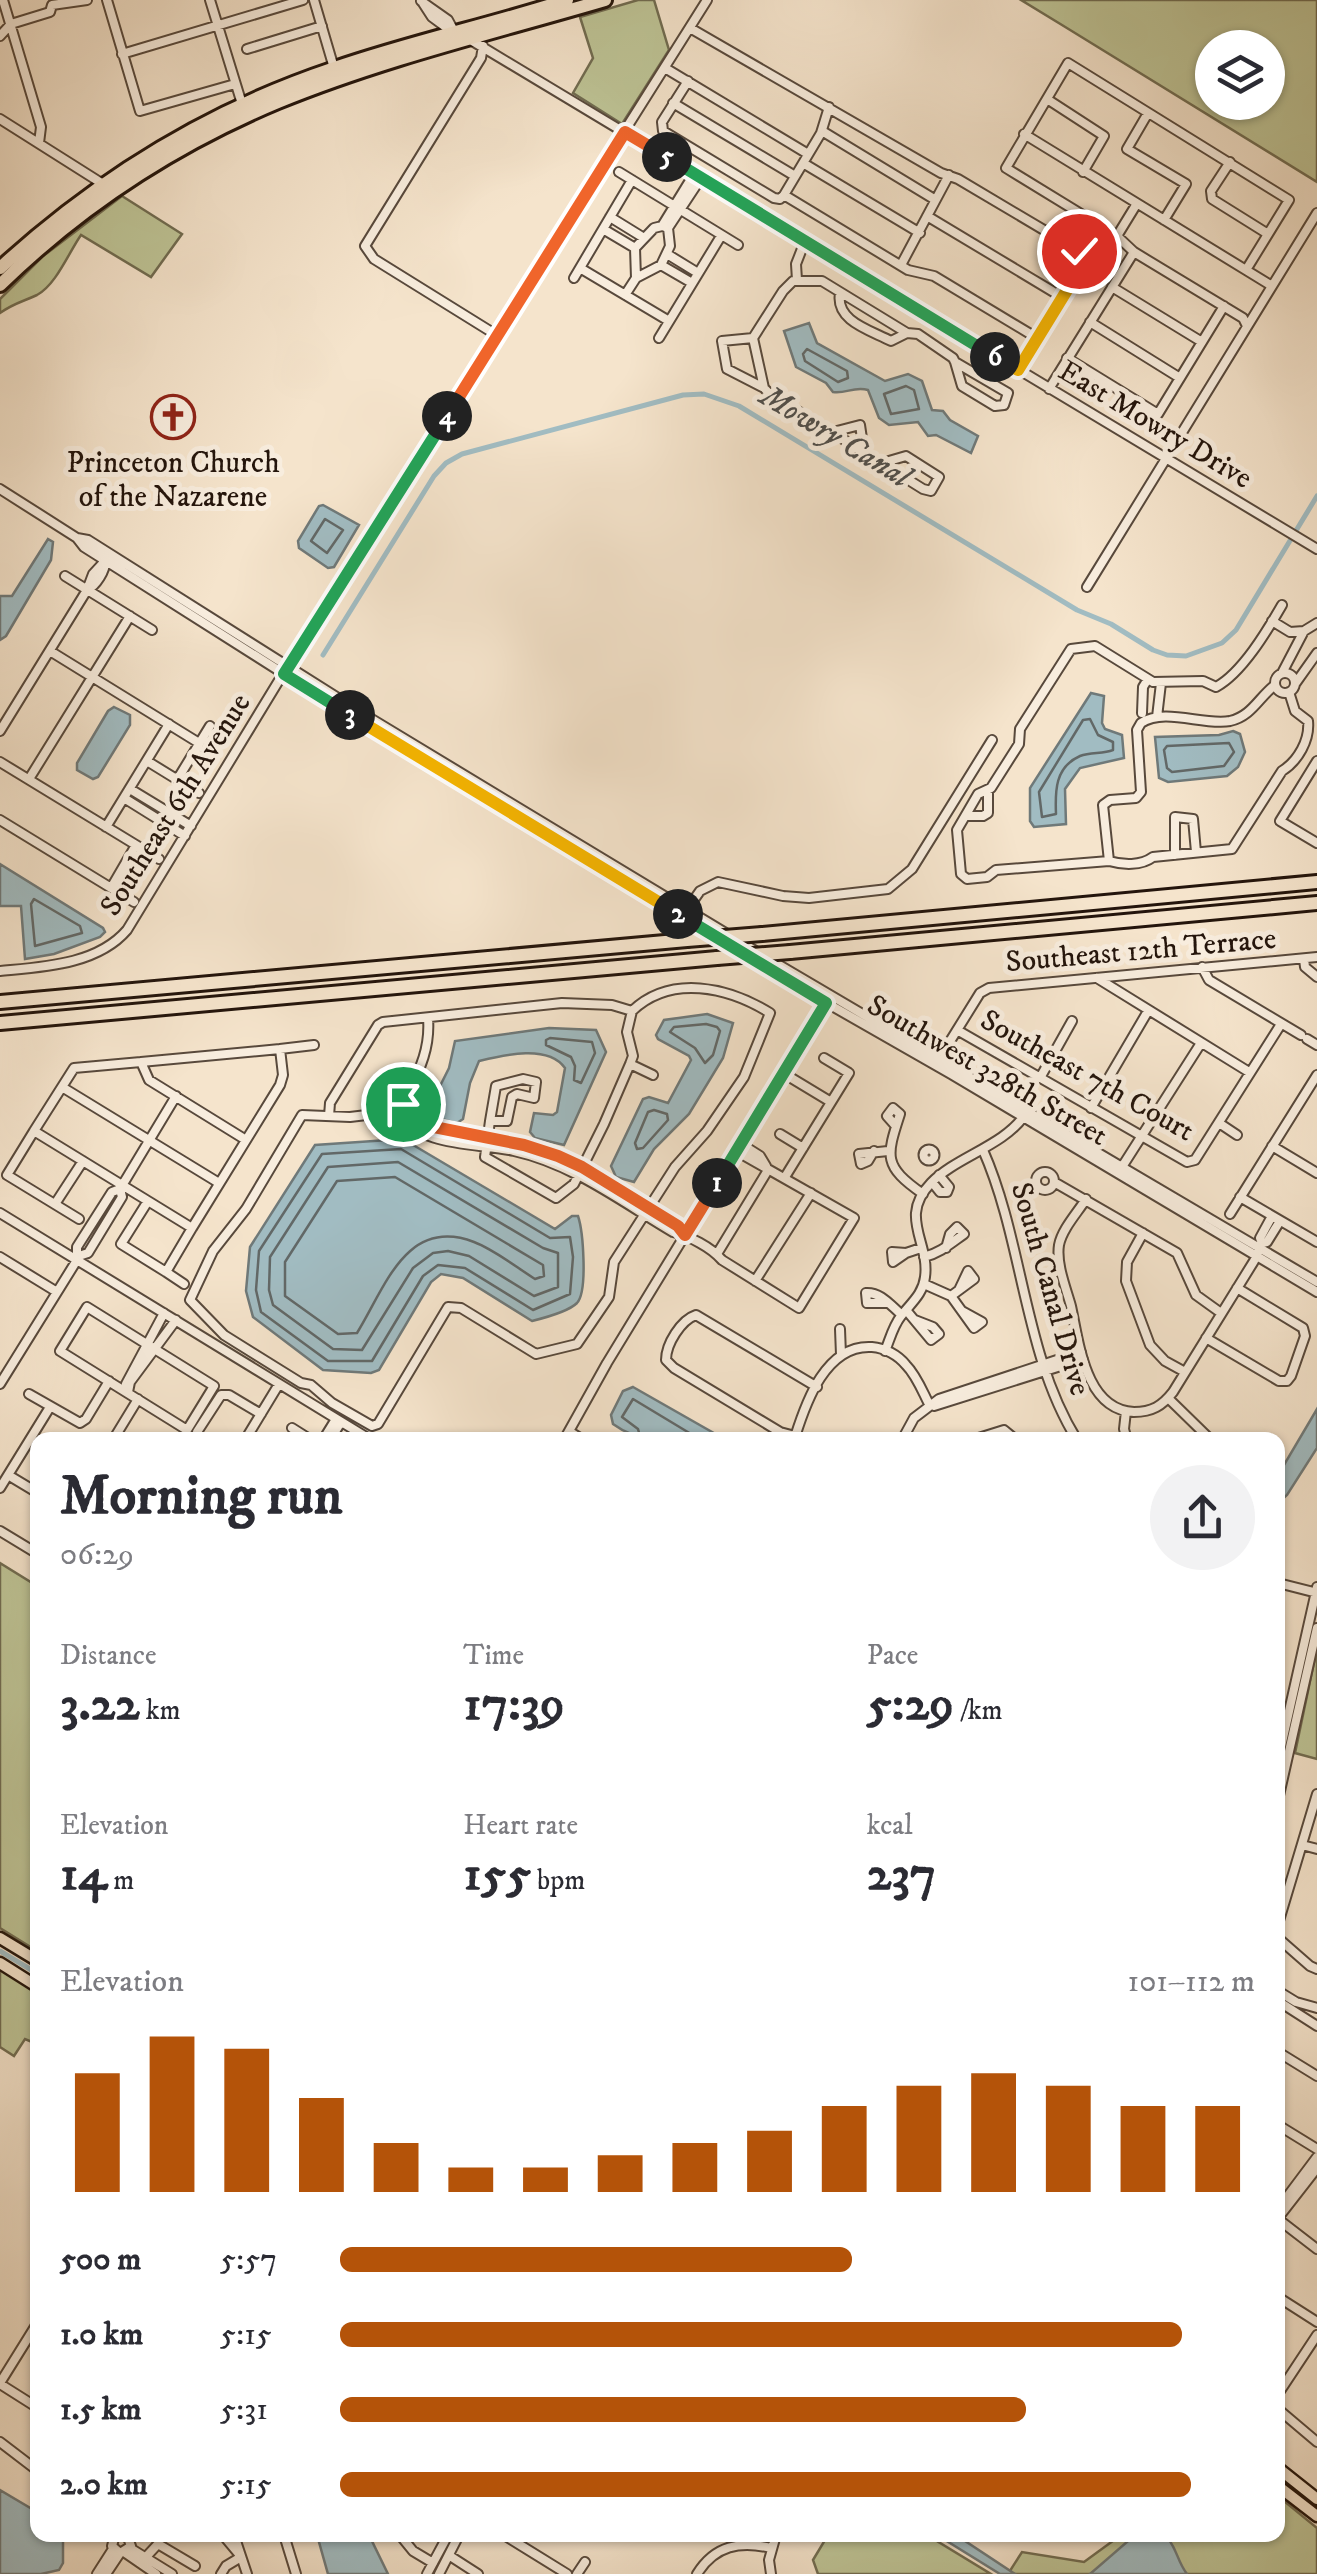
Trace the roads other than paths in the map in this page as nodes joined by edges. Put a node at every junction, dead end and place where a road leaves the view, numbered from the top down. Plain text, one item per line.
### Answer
1 (3, 0) edge
2 (86, 0) edge
3 (107, 0) edge
4 (210, 0) edge
5 (303, 0) edge
6 (314, 0) edge
7 (421, 0) edge
8 (567, 0) edge
9 (605, 0) edge
10 (707, 0) edge
11 (11, 24) junction
12 (218, 25) junction
13 (322, 26) junction
14 (691, 26) junction
15 (455, 33) junction
16 (0, 36) edge
17 (476, 43) junction
18 (247, 49) dead end
19 (492, 52) junction
20 (122, 54) junction
21 (481, 58) junction
22 (334, 68) junction
23 (665, 68) junction
24 (688, 80) junction
25 (235, 84) junction
26 (1047, 99) junction
27 (674, 103) junction
28 (829, 107) junction
29 (246, 109) junction
30 (1148, 113) junction
31 (0, 119) edge
32 (822, 131) junction
33 (625, 132) junction
34 (1024, 134) junction
35 (38, 143) junction
36 (806, 159) junction
37 (1230, 162) junction
38 (619, 172) dead end
39 (1082, 172) junction
40 (697, 176) junction
41 (795, 176) junction
42 (948, 176) junction
43 (632, 180) junction
44 (108, 188) junction
45 (784, 195) junction
46 (934, 199) junction
47 (1136, 205) junction
48 (677, 208) junction
49 (1317, 212) edge
50 (926, 216) junction
51 (610, 218) junction
52 (1164, 220) junction
53 (665, 227) junction
54 (603, 229) junction
55 (920, 233) junction
56 (1268, 234) junction
57 (721, 236) junction
58 (1117, 236) junction
59 (644, 238) junction
60 (805, 242) junction
61 (738, 245) dead end
62 (635, 248) junction
63 (1134, 252) junction
64 (666, 254) junction
65 (661, 264) junction
66 (901, 266) junction
67 (0, 268) edge
68 (580, 268) junction
69 (1246, 270) junction
70 (698, 273) junction
71 (574, 278) dead end
72 (636, 278) junction
73 (797, 280) junction
74 (692, 283) junction
75 (0, 285) edge
76 (1272, 286) junction
77 (1112, 287) junction
78 (840, 292) junction
79 (625, 295) junction
80 (1062, 297) junction
81 (1224, 306) junction
82 (669, 321) junction
83 (1090, 322) junction
84 (1247, 326) junction
85 (907, 334) junction
86 (498, 336) junction
87 (659, 338) dead end
88 (753, 338) junction
89 (1037, 338) junction
90 (1202, 342) junction
91 (1067, 358) junction
92 (955, 362) junction
93 (1018, 370) junction
94 (1180, 378) junction
95 (764, 388) junction
96 (1049, 389) junction
97 (832, 432) junction
98 (864, 452) junction
99 (1168, 458) junction
100 (882, 463) junction
101 (0, 489) edge
102 (77, 538) junction
103 (1317, 550) edge
104 (105, 561) junction
105 (65, 576) dead end
106 (1087, 587) dead end
107 (87, 590) junction
108 (1282, 605) dead end
109 (130, 616) junction
110 (1272, 622) junction
111 (1317, 623) edge
112 (152, 630) dead end
113 (1304, 632) junction
114 (50, 651) junction
115 (1317, 653) edge
116 (286, 670) junction
117 (1282, 672) junction
118 (92, 677) junction
119 (1148, 679) junction
120 (1161, 683) junction
121 (1295, 684) junction
122 (1275, 685) junction
123 (1289, 692) junction
124 (1142, 713) dead end
125 (1317, 714) edge
126 (1157, 717) junction
127 (1308, 721) junction
128 (169, 724) junction
129 (210, 726) dead end
130 (0, 732) edge
131 (992, 740) dead end
132 (199, 743) junction
133 (985, 752) junction
134 (146, 761) junction
135 (1317, 761) edge
136 (0, 762) edge
137 (1005, 764) junction
138 (29, 780) junction
139 (177, 780) junction
140 (130, 788) junction
141 (988, 790) junction
142 (199, 793) dead end
143 (142, 796) junction
144 (124, 798) junction
145 (136, 805) junction
146 (966, 816) junction
147 (0, 820) edge
148 (191, 826) junction
149 (106, 827) junction
150 (185, 836) junction
151 (1317, 843) edge
152 (136, 846) junction
153 (1196, 852) junction
154 (1176, 855) junction
155 (158, 859) dead end
156 (1108, 861) junction
157 (1317, 882) edge
158 (110, 888) junction
159 (134, 902) dead end
160 (1317, 903) edge
161 (685, 914) junction
162 (1317, 958) edge
163 (1304, 959) junction
164 (1202, 967) junction
165 (0, 970) edge
166 (1317, 977) edge
167 (1097, 978) junction
168 (828, 999) junction
169 (0, 1002) edge
170 (632, 1011) junction
171 (1148, 1011) junction
172 (428, 1018) junction
173 (1072, 1021) dead end
174 (0, 1024) edge
175 (1280, 1024) junction
176 (957, 1030) junction
177 (1201, 1044) junction
178 (314, 1045) dead end
179 (1317, 1045) edge
180 (280, 1049) junction
181 (944, 1052) dead end
182 (824, 1058) dead end
183 (141, 1062) junction
184 (630, 1064) junction
185 (1250, 1072) junction
186 (783, 1073) junction
187 (653, 1075) dead end
188 (1317, 1075) edge
189 (1040, 1078) junction
190 (62, 1086) junction
191 (176, 1096) junction
192 (831, 1102) junction
193 (1092, 1108) junction
194 (400, 1111) junction
195 (1025, 1113) junction
196 (329, 1116) junction
197 (490, 1121) junction
198 (1219, 1124) junction
199 (895, 1125) dead end
200 (34, 1131) junction
201 (780, 1134) dead end
202 (1237, 1135) dead end
203 (1142, 1137) junction
204 (150, 1140) junction
205 (246, 1140) junction
206 (487, 1141) junction
207 (1272, 1146) junction
208 (738, 1148) junction
209 (803, 1148) junction
210 (888, 1150) junction
211 (982, 1150) junction
212 (874, 1151) dead end
213 (933, 1159) dead end
214 (83, 1160) junction
215 (768, 1170) junction
216 (1121, 1170) junction
217 (581, 1171) junction
218 (3, 1172) edge
219 (1317, 1173) edge
220 (785, 1177) junction
221 (938, 1177) junction
222 (1054, 1182) dead end
223 (219, 1184) junction
224 (122, 1186) junction
225 (811, 1193) junction
226 (923, 1194) junction
227 (1240, 1197) junction
228 (1086, 1198) junction
229 (148, 1201) junction
230 (55, 1204) junction
231 (104, 1205) junction
232 (113, 1211) junction
233 (646, 1212) junction
234 (0, 1213) edge
235 (1230, 1214) dead end
236 (1276, 1218) junction
237 (79, 1219) dead end
238 (192, 1228) junction
239 (1144, 1233) junction
240 (685, 1235) junction
241 (1317, 1242) edge
242 (946, 1248) dead end
243 (1259, 1249) junction
244 (906, 1253) dead end
245 (922, 1253) junction
246 (717, 1254) junction
247 (78, 1258) junction
248 (4, 1259) edge
249 (166, 1272) junction
250 (0, 1274) edge
251 (755, 1282) junction
252 (1317, 1282) edge
253 (184, 1284) dead end
254 (924, 1284) junction
255 (1237, 1288) junction
256 (57, 1292) junction
257 (1317, 1292) edge
258 (888, 1303) dead end
259 (962, 1311) dead end
260 (164, 1313) junction
261 (904, 1313) junction
262 (1221, 1313) junction
263 (176, 1320) junction
264 (915, 1320) dead end
265 (840, 1328) dead end
266 (1206, 1338) junction
267 (146, 1344) junction
268 (156, 1349) junction
269 (885, 1351) junction
270 (841, 1355) junction
271 (1082, 1355) junction
272 (1044, 1369) junction
273 (136, 1370) junction
274 (1185, 1372) junction
275 (109, 1381) junction
276 (0, 1384) edge
277 (280, 1384) junction
278 (817, 1386) junction
279 (119, 1387) junction
280 (319, 1390) junction
281 (128, 1392) junction
282 (29, 1394) dead end
283 (1168, 1398) junction
284 (138, 1400) junction
285 (311, 1404) junction
286 (930, 1406) junction
287 (50, 1407) junction
288 (1126, 1411) junction
289 (261, 1414) junction
290 (338, 1420) junction
291 (292, 1428) dead end
292 (34, 1432) edge
293 (119, 1432) edge
294 (197, 1432) edge
295 (250, 1432) edge
296 (297, 1432) edge
297 (331, 1432) edge
298 (358, 1432) edge
299 (569, 1432) edge
300 (780, 1432) edge
301 (798, 1432) edge
302 (906, 1432) edge
303 (1073, 1432) edge
304 (1125, 1432) edge
305 (1203, 1432) edge
306 (30, 1439) edge
307 (8, 1474) junction
308 (30, 1487) edge
309 (0, 1488) edge
310 (0, 1531) edge
311 (30, 1549) edge
312 (1285, 1584) edge
313 (1317, 1591) edge
314 (1317, 1628) edge
315 (1285, 1730) edge
316 (1285, 1769) edge
317 (1316, 1795) edge
318 (1302, 1845) junction
319 (1317, 1849) edge
320 (1285, 1901) edge
321 (0, 1938) edge
322 (1285, 1944) edge
323 (30, 1956) edge
324 (0, 1964) edge
325 (1317, 1968) edge
326 (30, 1982) edge
327 (1285, 1995) edge
328 (1285, 2005) edge
329 (1317, 2008) edge
330 (1317, 2026) edge
331 (1285, 2056) edge
332 (1317, 2076) edge
333 (1285, 2129) edge
334 (1317, 2149) edge
335 (1317, 2157) edge
336 (1317, 2168) edge
337 (1285, 2200) edge
338 (1285, 2209) edge
339 (1285, 2224) edge
340 (1317, 2249) edge
341 (1285, 2301) edge
342 (1317, 2322) edge
343 (30, 2335) edge
344 (1317, 2336) edge
345 (0, 2383) edge
346 (1285, 2384) edge
347 (30, 2403) edge
348 (1285, 2415) edge
349 (0, 2442) edge
350 (1317, 2442) edge
351 (30, 2465) edge
352 (1285, 2474) edge
353 (1285, 2491) edge
354 (1317, 2500) edge
355 (1317, 2516) edge
356 (233, 2542) edge
357 (286, 2542) edge
358 (406, 2542) edge
359 (445, 2542) edge
360 (456, 2542) edge
361 (516, 2542) edge
362 (773, 2542) edge
363 (125, 2544) edge
364 (771, 2548) junction
365 (178, 2556) junction
366 (450, 2556) junction
367 (241, 2557) junction
368 (146, 2558) junction
369 (585, 2562) dead end
370 (434, 2564) junction
371 (195, 2566) dead end
372 (169, 2573) edge
373 (97, 2574) edge
374 (106, 2574) edge
375 (156, 2574) edge
376 (221, 2574) edge
377 (246, 2574) edge
378 (296, 2574) edge
379 (427, 2574) edge
380 (439, 2574) edge
381 (478, 2574) edge
382 (567, 2574) edge
383 (577, 2574) edge
384 (697, 2574) edge
385 (771, 2574) edge

1 - 11 street
2 - 11 street
3 - 20 street
4 - 12 street
5 - 12 street
6 - 13 street
7 - 15 street, East Mowry Drive
8 - 15 highway
9 - 17 highway
10 - 14 street, Southeast 6th Avenue
11 - 16 street
11 - 35 street
12 - 20 street
12 - 25 street
13 - 18 street
13 - 22 street
14 - 23 street, Southeast 6th Avenue
14 - 28 street
15 - 17 street, East Mowry Drive
15 - 22 highway
17 - 19 street, East Mowry Drive
17 - 21 street
17 - 29 highway
19 - 21 street
19 - 33 street, East Mowry Drive
20 - 25 street
21 - 86 street
22 - 29 highway
23 - 24 street
23 - 33 street, Southeast 6th Avenue
24 - 27 street
24 - 36 street
25 - 29 street
26 - 30 street
26 - 34 street
26 - 39 street
27 - 41 street
27 - 45 street
28 - 32 street
28 - 42 street
29 - 44 highway
29 - 44 highway
30 - 37 street
30 - 52 street
31 - 35 street
32 - 36 street
32 - 46 street
33 - 40 street, East Mowry Drive
33 - 86 street, Southeast 6th Avenue
34 - 39 street
34 - 58 street
35 - 44 street
36 - 41 street
36 - 55 street
37 - 56 street
37 - 56 street
38 - 43 street
39 - 47 street
40 - 48 street
40 - 60 street, East Mowry Drive
41 - 45 street
42 - 46 street
42 - 80 street
43 - 48 street
43 - 51 street
44 - 67 highway
44 - 75 highway
45 - 66 street
46 - 50 street
47 - 52 street
47 - 58 street
48 - 53 street
48 - 57 street
49 - 76 street
50 - 55 street
50 - 80 street
51 - 54 street
51 - 59 street
52 - 69 street
53 - 59 street
53 - 64 street
54 - 62 street
54 - 68 street
55 - 66 street
56 - 69 street
57 - 61 street
57 - 70 street
58 - 63 street
59 - 62 street
60 - 73 street
60 - 93 street, East Mowry Drive
62 - 72 street
63 - 77 street
63 - 81 street
64 - 65 street
64 - 70 street
65 - 72 street
65 - 74 street
66 - 89 street
68 - 71 street
68 - 79 street
69 - 76 street
70 - 74 street
72 - 79 street
73 - 78 street
73 - 88 street
74 - 82 street
76 - 84 street
77 - 83 street
77 - 90 street
78 - 85 street
78 - 85 street
79 - 82 street
80 - 89 street
81 - 84 street
81 - 90 street
82 - 87 street
83 - 91 street
83 - 94 street
84 - 99 street
85 - 92 street
86 - 116 street, Southeast 6th Avenue
88 - 95 street
88 - 95 street
89 - 93 street
90 - 94 street
91 - 94 street
91 - 96 street
92 - 92 street
93 - 96 street, East Mowry Drive
95 - 97 street
96 - 99 street, East Mowry Drive
97 - 98 street
97 - 98 street
98 - 100 street
99 - 103 street, East Mowry Drive
99 - 106 street
100 - 100 street
101 - 102 street, Southwest 328th Street
102 - 104 street, Southwest 328th Street
102 - 116 street, Southwest 328th Street
104 - 107 street
104 - 116 street, Southwest 328th Street
105 - 107 street
107 - 109 street
107 - 114 street
108 - 110 street
109 - 112 street
109 - 118 street
110 - 113 street
110 - 120 street
111 - 113 street
113 - 117 street
114 - 118 street
114 - 130 street
115 - 121 street
116 - 148 street, Southeast 6th Avenue
116 - 161 street, Southwest 328th Street
117 - 121 street
117 - 122 street
118 - 128 street
118 - 138 street
119 - 120 street
119 - 124 street
119 - 137 street
120 - 126 street
121 - 123 street
122 - 123 street
122 - 126 street
123 - 127 street
125 - 127 street
126 - 156 street
127 - 153 street
128 - 132 street
128 - 134 street
129 - 132 street
131 - 133 street
132 - 139 street
133 - 137 street
133 - 161 street
134 - 139 street
134 - 140 street
135 - 151 street
136 - 138 street
137 - 141 street
138 - 149 street
139 - 142 street
140 - 143 street
140 - 144 street
141 - 146 street
141 - 146 street
143 - 145 street
143 - 148 street
144 - 145 street
144 - 149 street
145 - 150 street
146 - 156 street
147 - 158 street
148 - 150 street, Southeast 6th Avenue
149 - 152 street
150 - 165 street, Southeast 6th Avenue
152 - 155 street
152 - 158 street
153 - 154 street
153 - 154 street
154 - 156 street
157 - 169 highway, bridge
158 - 159 street
160 - 174 highway, bridge
161 - 168 street, Southwest 328th Street
162 - 163 street, Southeast 12th Terrace
163 - 164 street, Southeast 12th Terrace
163 - 166 street
164 - 167 street, Southeast 12th Terrace
164 - 175 street
167 - 171 street
167 - 176 street, Southeast 12th Terrace
168 - 186 street
168 - 195 street, Southwest 328th Street
170 - 172 street
170 - 184 street
170 - 233 street
171 - 177 street
171 - 193 street
172 - 194 street
172 - 196 street
173 - 189 street
175 - 179 street
175 - 185 street
176 - 181 street, Southeast 12th Terrace
176 - 189 street, Southeast 7th Court
177 - 185 street
177 - 203 street
178 - 180 street
180 - 183 street
180 - 205 street
182 - 192 street
183 - 190 street
183 - 191 street
184 - 187 street
184 - 217 street
185 - 198 street
186 - 192 street
186 - 208 street
188 - 207 street
189 - 193 street, Southeast 7th Court
190 - 200 street
190 - 204 street
191 - 204 street
191 - 205 street
192 - 209 street
193 - 203 street, Southeast 7th Court
194 - 196 street
194 - 206 street
195 - 211 street
195 - 216 street, Southwest 328th Street
196 - 280 street
197 - 197 street
197 - 206 street
198 - 202 street
198 - 203 street, Southeast 7th Court
199 - 210 street
200 - 214 street
200 - 218 street
201 - 209 street
203 - 216 street
204 - 223 street
204 - 224 street
205 - 223 street
206 - 217 street
206 - 217 street
207 - 219 street
207 - 227 street
208 - 215 street
208 - 240 street
209 - 220 street
210 - 212 street
210 - 226 street
211 - 221 street
211 - 272 street, South Canal Drive
213 - 221 street
214 - 224 street
214 - 230 street
215 - 220 street
215 - 246 street
216 - 243 street, Southwest 328th Street
217 - 233 street
218 - 230 street
220 - 225 street
221 - 226 street
222 - 228 street
223 - 238 street
224 - 229 street
224 - 231 street
224 - 232 street
225 - 251 street
225 - 251 street
226 - 245 street
227 - 235 street
227 - 236 street
228 - 239 street
228 - 271 street
229 - 238 street
229 - 249 street
230 - 237 street
231 - 232 street
231 - 247 street
232 - 247 street
233 - 240 street
233 - 280 street
234 - 247 street
236 - 241 street
236 - 243 street
238 - 249 street
239 - 262 street
239 - 274 street
240 - 246 street
240 - 299 street
242 - 245 street
243 - 252 street, Southwest 328th Street
243 - 255 street
243 - 257 street, Southwest 328th Street
244 - 245 street
245 - 254 street
246 - 251 street
247 - 256 street
247 - 260 street
248 - 250 street
248 - 256 street
249 - 253 street
254 - 259 street
254 - 261 street
255 - 262 street
255 - 266 street
256 - 276 street
258 - 261 street
260 - 263 street
260 - 267 street
261 - 264 street
261 - 269 street
262 - 266 street
263 - 268 street
263 - 277 street
265 - 270 street
266 - 274 street
267 - 268 street
267 - 273 street
267 - 275 street
268 - 273 street
268 - 284 street
269 - 270 street
269 - 286 street
270 - 278 street
271 - 272 street
271 - 288 street
272 - 286 street
272 - 303 street, South Canal Drive
273 - 279 street
273 - 281 street
274 - 283 street
275 - 279 street
275 - 287 street
277 - 285 street
277 - 289 street
278 - 300 street
278 - 301 street
279 - 281 street
280 - 285 street
281 - 284 street
282 - 287 street
283 - 288 street
283 - 305 street
284 - 293 street
285 - 290 street
286 - 302 street
287 - 292 street
288 - 304 street
289 - 294 street
289 - 295 street
290 - 297 street
290 - 298 street
291 - 296 street
306 - 307 street
307 - 308 street
307 - 309 street
310 - 311 street
312 - 313 street
313 - 315 street
314 - 316 street
317 - 318 street
318 - 319 street
318 - 320 street
321 - 323 main road
322 - 325 street
324 - 326 main road
327 - 329 street
328 - 330 street
331 - 332 street
333 - 334 street
335 - 337 street
336 - 338 street
339 - 340 street
341 - 342 street
343 - 345 street
344 - 346 street
345 - 347 street
348 - 350 street
349 - 351 street
352 - 354 main road
353 - 355 main road
356 - 367 street
357 - 378 street
358 - 370 street
359 - 370 street
360 - 366 street
361 - 382 street
362 - 364 street
363 - 368 street
363 - 373 street
363 - 374 street
363 - 375 street
364 - 384 street
364 - 385 street
365 - 368 street
365 - 371 street
365 - 372 street
366 - 380 street
366 - 381 street
367 - 376 street
367 - 377 street
368 - 372 street
369 - 383 street
370 - 379 street

